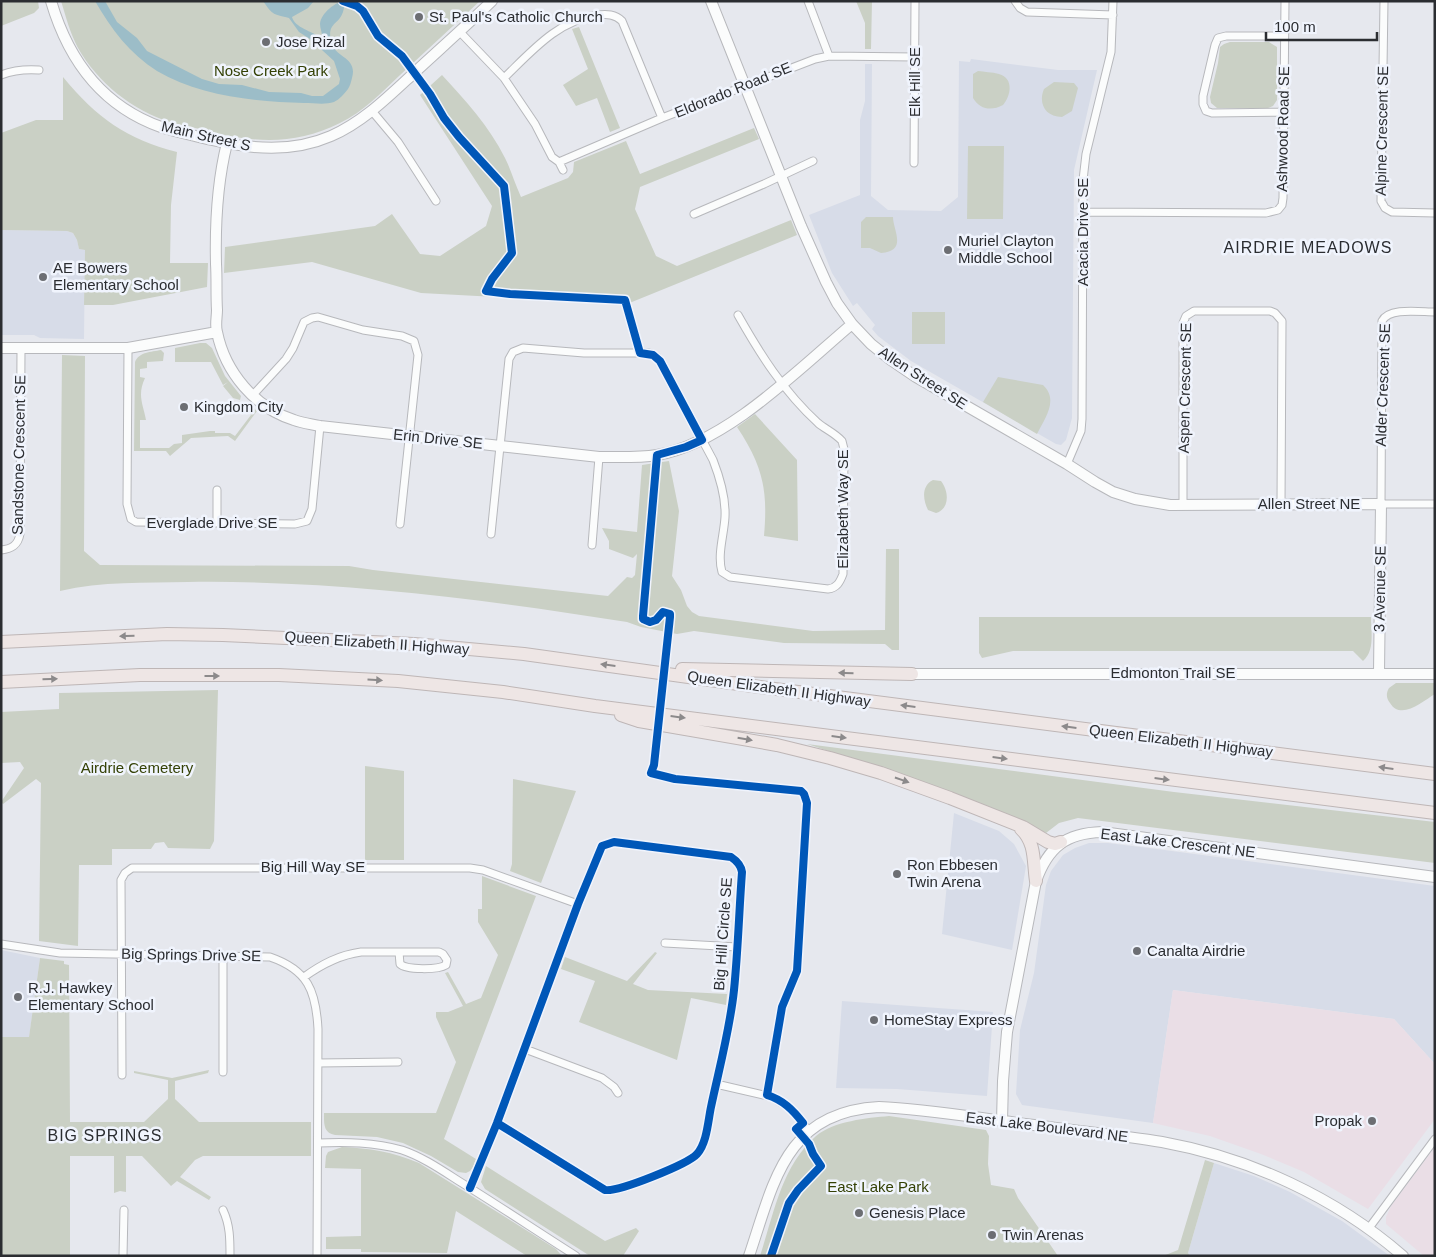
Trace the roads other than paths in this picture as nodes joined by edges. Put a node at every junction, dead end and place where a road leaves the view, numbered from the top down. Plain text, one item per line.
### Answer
1 (51, 1) edge
2 (492, 1) edge
3 (710, 1) edge
4 (808, 1) edge
5 (915, 1) edge
6 (1015, 1) edge
7 (1113, 1) edge
8 (1284, 1) edge
9 (1384, 1) edge
10 (1113, 15) junction
11 (459, 31) junction
12 (1284, 36) junction
13 (829, 56) junction
14 (915, 57) junction
15 (39, 70) dead end
16 (1, 75) edge
17 (504, 78) junction
18 (744, 85) junction
19 (372, 111) junction
20 (1283, 112) junction
21 (662, 118) junction
22 (227, 143) junction
23 (812, 160) dead end
24 (559, 162) junction
25 (914, 163) dead end
26 (562, 170) dead end
27 (781, 176) junction
28 (436, 201) dead end
29 (1083, 212) junction
30 (1435, 212) edge
31 (694, 214) dead end
32 (1435, 312) edge
33 (738, 315) dead end
34 (852, 324) junction
35 (217, 332) junction
36 (1, 348) edge
37 (21, 348) junction
38 (128, 348) junction
39 (781, 384) junction
40 (252, 396) junction
41 (320, 426) junction
42 (409, 435) junction
43 (702, 440) junction
44 (500, 446) junction
45 (599, 456) junction
46 (1067, 464) junction
47 (217, 490) dead end
48 (1281, 504) junction
49 (1381, 504) junction
50 (1435, 504) edge
51 (1183, 505) junction
52 (217, 523) junction
53 (400, 524) dead end
54 (491, 534) dead end
55 (592, 545) dead end
56 (1, 550) edge
57 (1, 641) edge
58 (630, 668) junction
59 (1379, 673) junction
60 (912, 674) joint
61 (1435, 674) edge
62 (1, 682) edge
63 (595, 706) junction
64 (1435, 774) edge
65 (1435, 813) edge
66 (1004, 819) junction
67 (1061, 842) junction
68 (1435, 877) edge
69 (1036, 881) junction
70 (578, 904) junction
71 (665, 943) dead end
72 (1, 944) edge
73 (736, 947) junction
74 (399, 952) junction
75 (122, 954) junction
76 (223, 956) junction
77 (304, 978) junction
78 (525, 1049) junction
79 (318, 1062) junction
80 (398, 1062) dead end
81 (223, 1072) dead end
82 (122, 1075) dead end
83 (716, 1084) junction
84 (618, 1093) dead end
85 (1002, 1121) junction
86 (496, 1123) junction
87 (810, 1131) junction
88 (1435, 1139) edge
89 (318, 1143) junction
90 (470, 1188) junction
91 (124, 1210) dead end
92 (223, 1210) dead end
93 (1368, 1228) junction
94 (123, 1256) edge
95 (230, 1256) edge
96 (317, 1256) edge
97 (576, 1256) edge
98 (749, 1256) edge
99 (1403, 1256) edge

1 - 22 street, Main Street S
2 - 11 street, Main Street S
3 - 18 street, Allen Street SE
4 - 13 street
5 - 14 street, Elk Hill SE
6 - 10 street
7 - 10 street, Acacia Drive SE
8 - 12 street, Ashwood Road SE
9 - 30 street, Alpine Crescent SE
10 - 29 street, Acacia Drive SE
11 - 17 street
11 - 19 street, Main Street S
12 - 20 street, Ashwood Road SE
12 - 20 street
13 - 14 street, Eldorado Road SE
13 - 18 street, Eldorado Road SE
14 - 25 street, Elk Hill SE
15 - 16 street
17 - 21 street
17 - 24 street
18 - 21 street, Eldorado Road SE
18 - 27 street, Allen Street SE
19 - 22 street, Main Street S
19 - 28 street
20 - 29 street, Ashwood Road SE
21 - 24 street, Eldorado Road SE
22 - 35 street, Erin Drive SE
23 - 27 street
24 - 26 street
27 - 31 street
27 - 34 street, Allen Street SE
29 - 46 street, Acacia Drive SE
32 - 49 street, Alder Crescent SE
33 - 39 street
34 - 39 street, Erin Drive SE
34 - 46 street, Allen Street SE
35 - 38 street
35 - 40 street, Erin Drive SE
36 - 37 street
37 - 38 street
37 - 56 street, Sandstone Crescent SE
38 - 52 street, Everglade Drive SE
39 - 43 street, Erin Drive SE
39 - 43 street, Elizabeth Way SE
40 - 41 street, Erin Drive SE
40 - 42 street
41 - 42 street, Erin Drive SE
41 - 52 street, Everglade Drive SE
42 - 44 street, Erin Drive SE
42 - 53 street
43 - 44 street
43 - 45 street, Erin Drive SE
44 - 45 street, Erin Drive SE
44 - 54 street
45 - 55 street
46 - 51 street, Allen Street SE
47 - 52 street
48 - 49 street, Allen Street NE
48 - 51 street, Allen Street NE
48 - 51 street, Aspen Crescent SE
49 - 50 street, Allen Street NE
49 - 59 street, 3 Avenue SE
58 -> 57 highway, Queen Elizabeth II Highway
60 -> 58 highway
64 -> 58 highway, Queen Elizabeth II Highway
59 - 60 street, Edmonton Trail SE
59 - 61 street, Edmonton Trail SE
62 -> 63 highway
63 -> 65 highway
63 -> 66 highway
66 - 67 highway
66 - 69 highway
67 - 68 street, East Lake Crescent NE
67 - 69 street, East Lake Crescent NE
69 - 85 street, East Lake Crescent NE
70 - 73 street, Big Hill Circle SE
70 - 75 street, Big Hill Way SE
70 - 78 street, Big Hill Circle SE
71 - 73 street
72 - 75 street, Big Springs Drive SE
73 - 83 street, Big Hill Circle SE
74 - 74 street
74 - 77 street
75 - 76 street, Big Springs Drive SE
75 - 82 street, Big Hill Way SE
76 - 77 street, Big Springs Drive SE
76 - 81 street
77 - 79 street
78 - 84 street
78 - 86 street, Big Hill Circle SE
79 - 80 street
79 - 89 street
83 - 86 street, Big Hill Circle SE
83 - 87 street
85 - 87 street, East Lake Boulevard NE
85 - 93 street, East Lake Boulevard NE
86 - 90 street, Big Hill Circle SE
87 - 98 street, East Lake Boulevard NE
88 - 93 street
89 - 90 street
89 - 96 street
90 - 97 street
91 - 94 street
92 - 95 street
93 - 99 street, East Lake Boulevard NE

